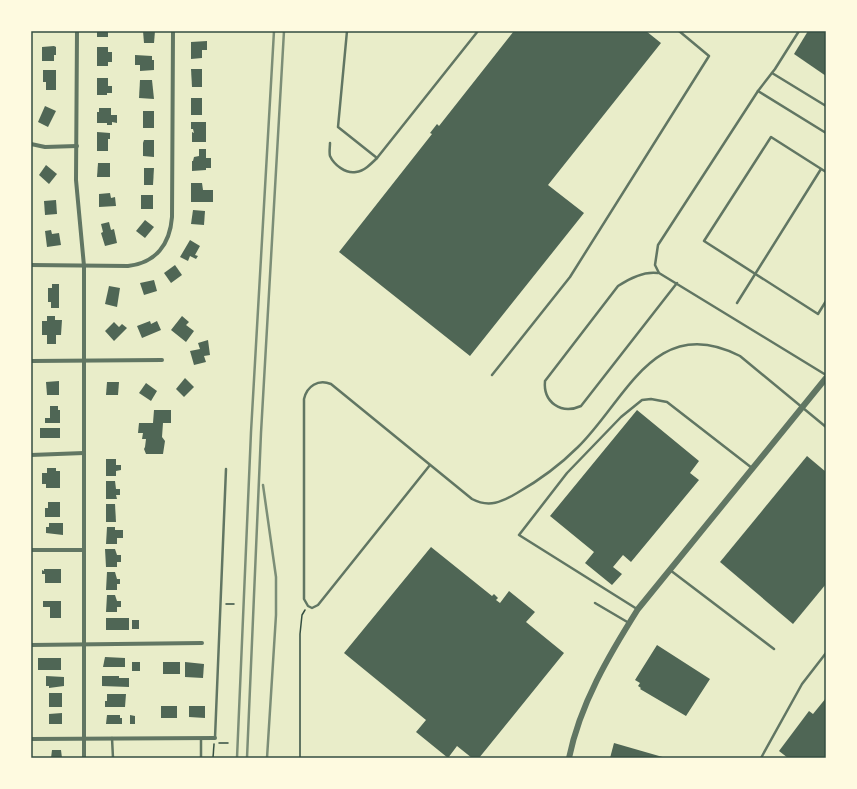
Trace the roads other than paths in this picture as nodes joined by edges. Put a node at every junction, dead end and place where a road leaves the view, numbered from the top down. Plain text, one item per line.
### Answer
1 (77, 31) edge
2 (173, 31) edge
3 (347, 31) edge
4 (478, 31) edge
5 (679, 31) edge
6 (799, 31) edge
7 (772, 72) junction
8 (758, 91) junction
9 (826, 106) edge
10 (826, 133) edge
11 (330, 143) dead end
12 (31, 144) edge
13 (77, 146) junction
14 (377, 158) junction
15 (821, 169) junction
16 (826, 172) edge
17 (31, 265) edge
18 (84, 266) junction
19 (659, 273) junction
20 (755, 274) junction
21 (677, 283) junction
22 (826, 301) edge
23 (737, 302) dead end
24 (84, 360) junction
25 (162, 360) dead end
26 (31, 361) edge
27 (492, 375) dead end
28 (826, 377) edge
29 (802, 407) junction
30 (826, 427) edge
31 (84, 453) junction
32 (31, 454) edge
33 (430, 465) junction
34 (752, 468) junction
35 (226, 469) dead end
36 (31, 550) edge
37 (83, 550) junction
38 (670, 569) junction
39 (595, 603) dead end
40 (638, 609) junction
41 (629, 623) junction
42 (202, 643) dead end
43 (31, 644) edge
44 (84, 644) junction
45 (774, 649) dead end
46 (826, 652) edge
47 (112, 738) junction
48 (201, 738) junction
49 (214, 738) joint
50 (31, 739) edge
51 (83, 739) junction
52 (84, 758) edge
53 (113, 758) edge
54 (201, 758) edge
55 (569, 758) edge
56 (761, 758) edge

1 - 13 street
2 - 18 street
3 - 14 lane
4 - 14 lane
5 - 27 lane
6 - 7 lane
7 - 8 lane
7 - 9 lane
8 - 10 lane
8 - 19 lane
11 - 14 lane
12 - 13 street
13 - 18 street
15 - 16 lane
15 - 20 lane
15 - 20 lane
17 - 18 street
18 - 24 street
19 - 21 lane
19 - 21 lane
20 - 22 lane
20 - 23 lane
21 - 28 lane
24 - 25 street
24 - 26 street
24 - 31 street
28 - 29 street
29 - 30 lane
29 - 33 lane
29 - 34 street
31 - 32 street
31 - 37 street
33 - 33 lane
34 - 38 street
34 - 40 lane
35 - 49 lane
36 - 37 street
37 - 44 street
38 - 40 street
38 - 45 lane
39 - 41 lane
40 - 41 street
41 - 55 street
42 - 44 street
43 - 44 street
44 - 51 street
46 - 56 lane
47 - 48 street
47 - 51 street
47 - 53 lane
48 - 49 street
48 - 54 lane
50 - 51 street
51 - 52 street

